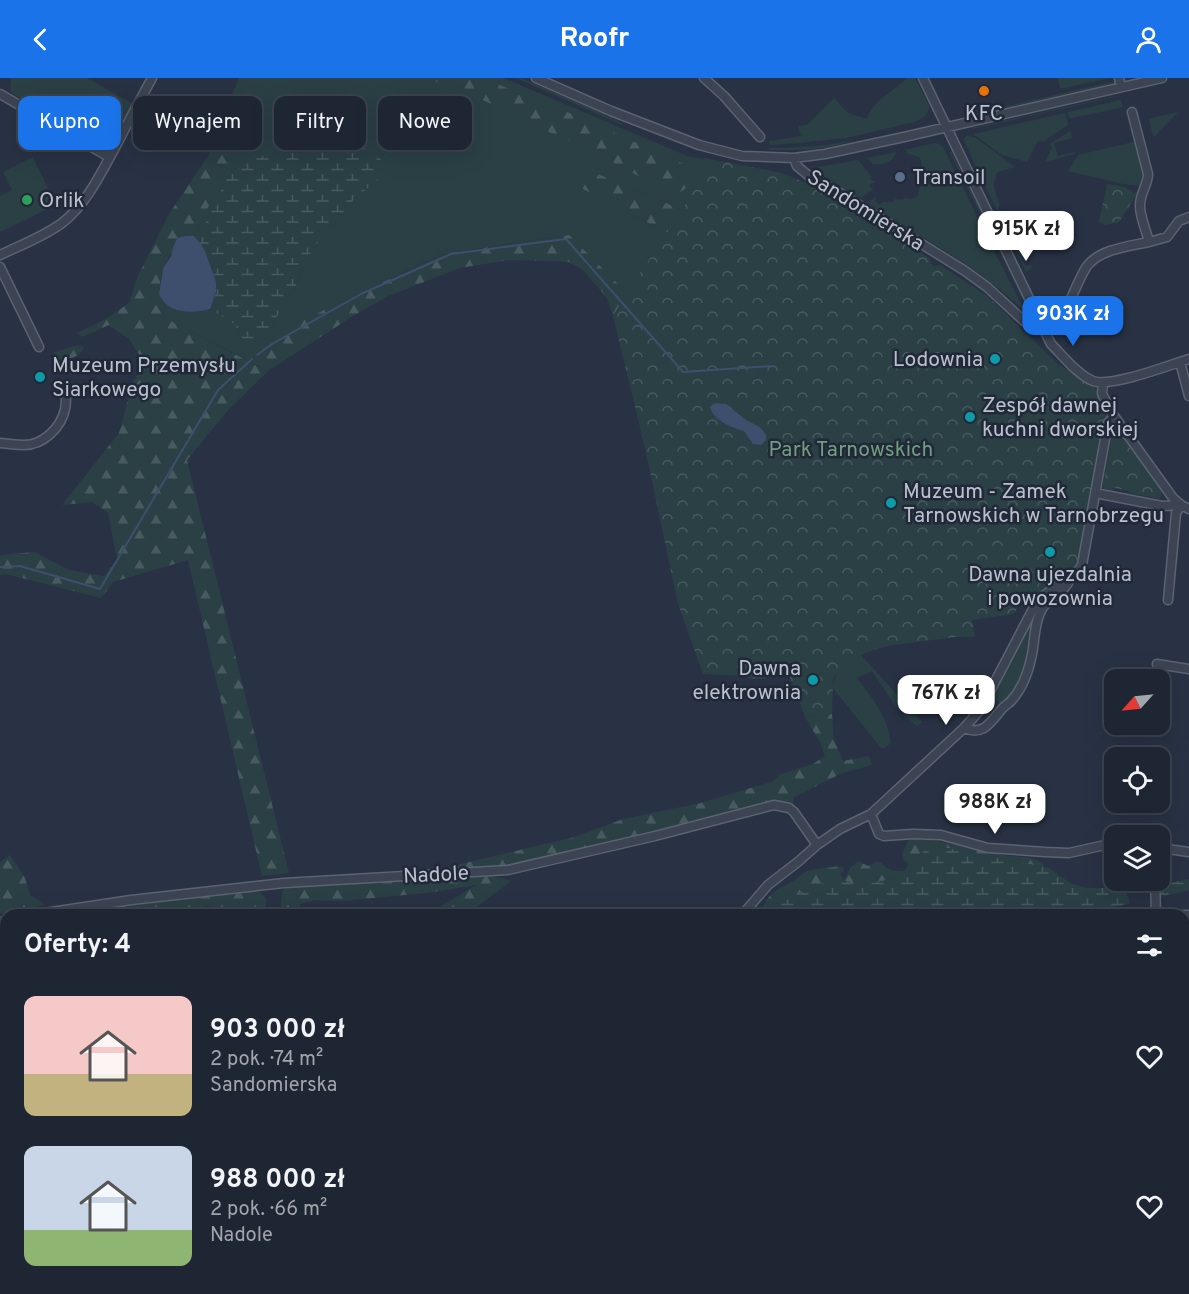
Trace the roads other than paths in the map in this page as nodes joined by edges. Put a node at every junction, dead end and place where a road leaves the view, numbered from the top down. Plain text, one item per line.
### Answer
1 (152, 78) edge
2 (536, 78) edge
3 (704, 78) edge
4 (923, 78) edge
5 (1162, 78) edge
6 (1120, 83) edge
7 (0, 94) edge
8 (1132, 111) dead end
9 (946, 127) junction
10 (760, 137) dead end
11 (110, 157) junction
12 (794, 158) junction
13 (1189, 217) edge
14 (1149, 242) junction
15 (0, 255) edge
16 (0, 267) edge
17 (1070, 302) dead end
18 (1039, 320) junction
19 (39, 347) dead end
20 (1185, 361) edge
21 (1102, 383) junction
22 (66, 394) dead end
23 (1189, 396) edge
24 (1113, 416) junction
25 (0, 443) edge
26 (1095, 493) junction
27 (1185, 507) edge
28 (1070, 578) junction
29 (1168, 600) dead end
30 (1157, 664) dead end
31 (1189, 669) edge
32 (964, 728) junction
33 (872, 814) junction
34 (817, 845) junction
35 (1104, 845) edge
36 (1170, 849) edge
37 (1189, 852) edge
38 (1155, 891) edge
39 (71, 909) edge
40 (747, 909) edge
41 (1156, 909) edge

1 - 11 street
2 - 12 street
3 - 10 street
4 - 9 street
5 - 6 street
6 - 9 street
7 - 11 street
8 - 14 street
9 - 12 street
9 - 18 street
11 - 15 street
12 - 18 street, Sandomierska
13 - 14 street
14 - 17 street
16 - 19 street
18 - 21 street
20 - 21 street
20 - 23 street
21 - 24 street
22 - 25 street
24 - 26 street
24 - 27 street
26 - 27 street
26 - 28 street
27 - 29 street
28 - 32 street
28 - 32 street
30 - 31 street
32 - 33 street
33 - 34 street
33 - 35 street
34 - 39 street, Nadole
34 - 40 street
36 - 37 street
38 - 41 street

